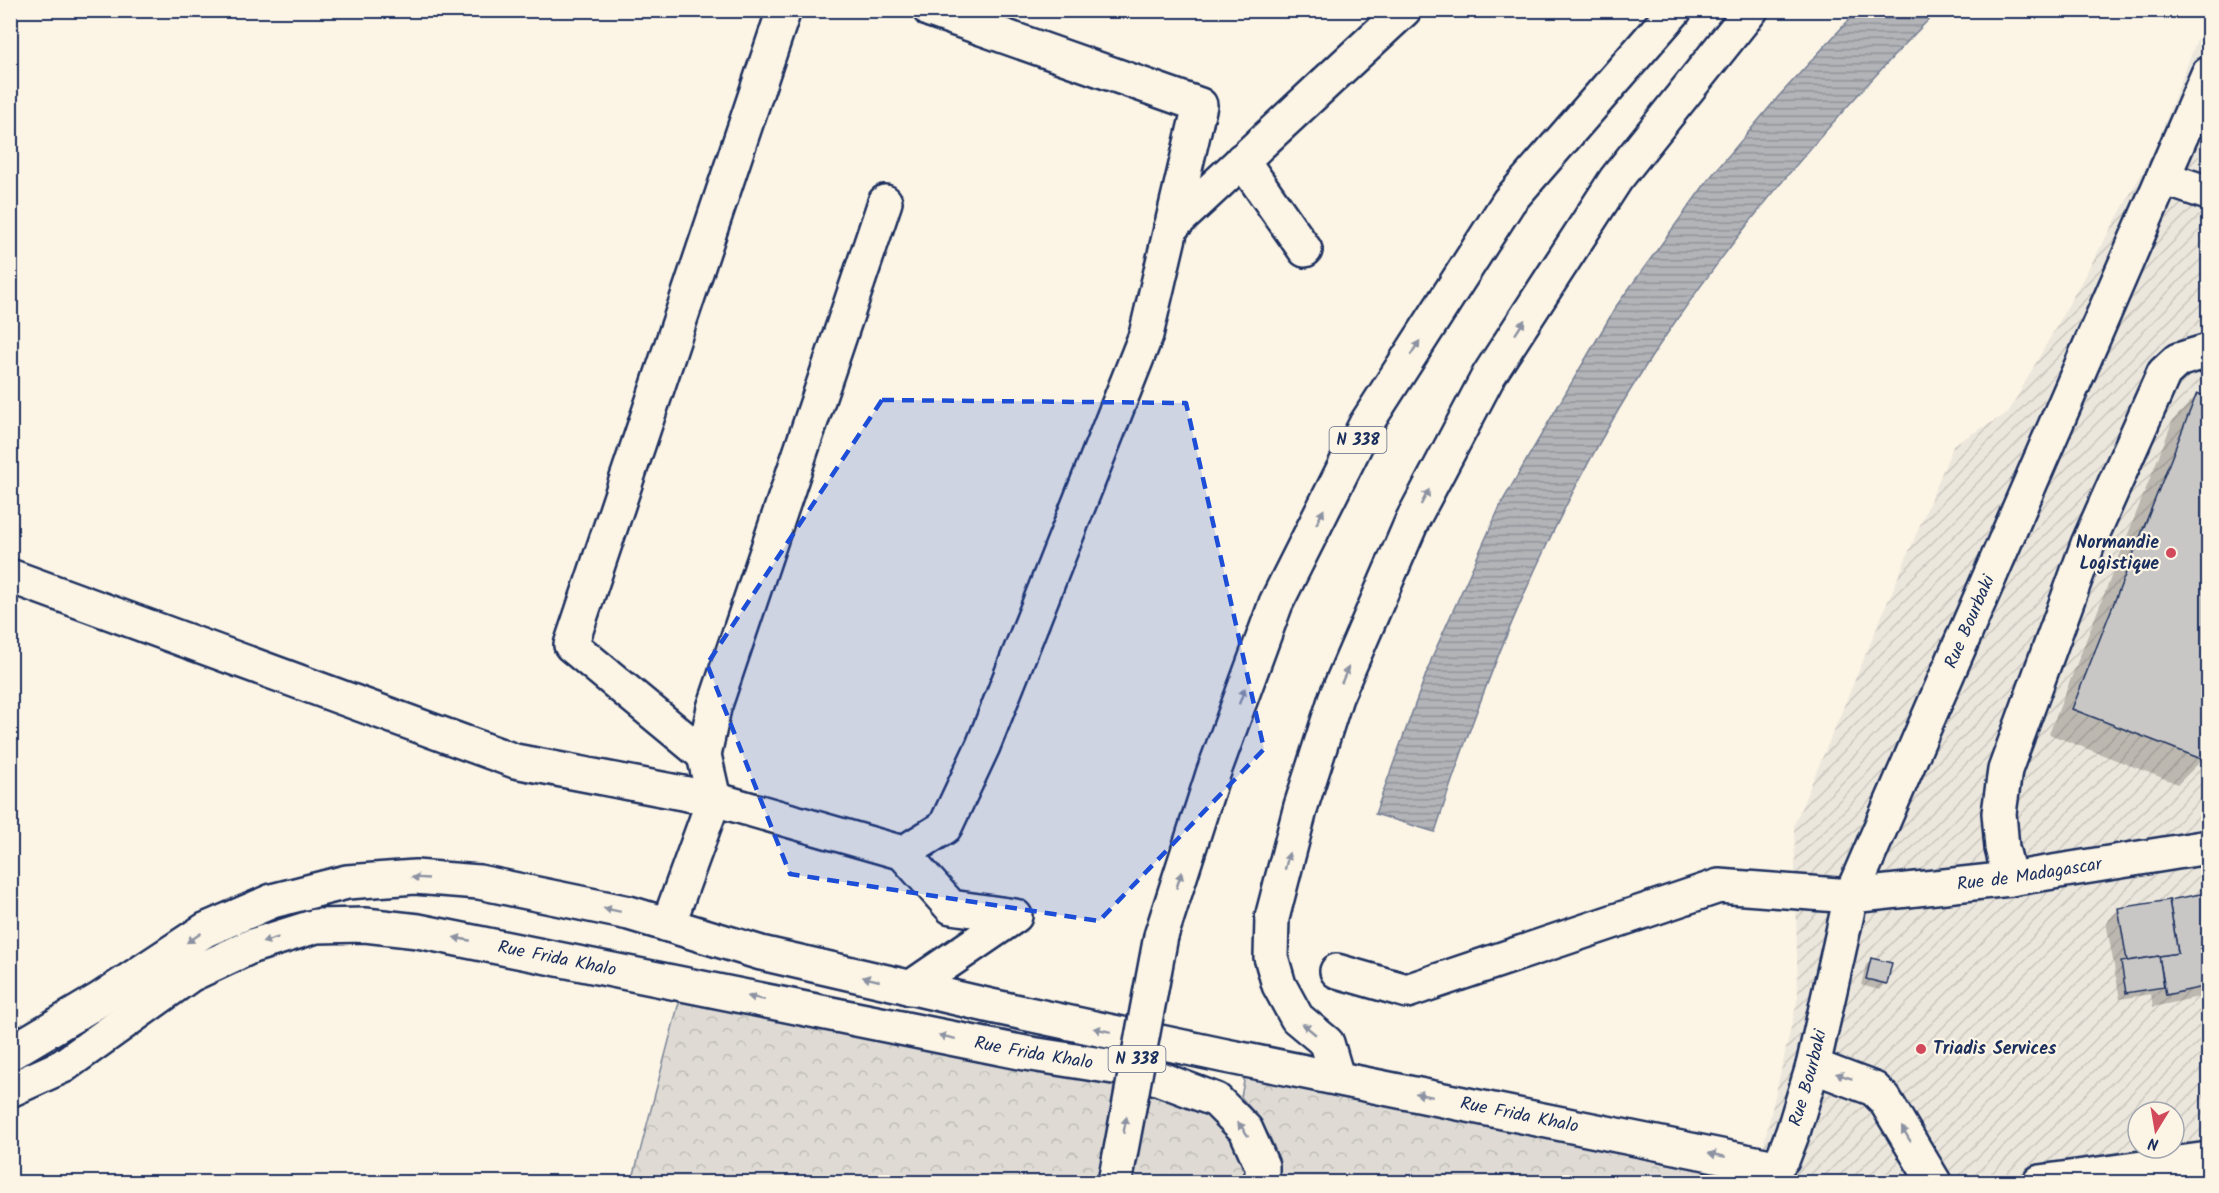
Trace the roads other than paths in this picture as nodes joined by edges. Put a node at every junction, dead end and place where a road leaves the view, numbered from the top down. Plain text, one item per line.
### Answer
1 (784, 10) edge
2 (930, 10) edge
3 (1404, 10) edge
4 (1675, 10) edge
5 (1751, 10) edge
6 (2208, 76) edge
7 (1242, 160) junction
8 (2163, 178) junction
9 (2208, 193) edge
10 (885, 202) dead end
11 (1171, 227) junction
12 (1305, 250) dead end
13 (2208, 351) edge
14 (10, 576) edge
15 (704, 755) junction
16 (714, 799) junction
17 (2208, 847) edge
18 (903, 853) junction
19 (2010, 879) junction
20 (1851, 896) junction
21 (668, 925) junction
22 (1337, 971) dead end
23 (910, 988) junction
24 (10, 1053) edge
25 (1813, 1066) junction
26 (1337, 1077) junction
27 (10, 1090) edge
28 (2208, 1159) edge
29 (1773, 1174) edge
30 (1115, 1182) edge
31 (1262, 1182) edge
32 (1934, 1182) edge
33 (2040, 1182) edge

1 - 15 main road
2 - 11 main road
3 - 7 main road
30 -> 4 main road, N 338, bridge
26 -> 5 main road
6 - 8 main road, Rue Bourbaki
7 - 11 main road
7 - 12 main road
8 - 9 main road
8 - 20 main road, Rue Bourbaki
10 - 15 main road
11 - 18 main road
13 - 19 main road
14 - 16 main road
15 - 16 main road
16 - 18 main road
16 - 21 main road
17 - 19 main road, Rue de Madagascar
18 - 23 main road
19 - 20 main road, Rue de Madagascar
20 - 22 main road, Rue de Madagascar
20 - 25 main road, Rue Bourbaki
23 -> 21 main road, Rue Frida Khalo
21 -> 24 main road, Rue Frida Khalo
26 -> 23 main road, Rue Frida Khalo
25 - 29 main road, Rue Bourbaki
32 -> 25 main road
29 -> 26 main road, Rue Frida Khalo
31 -> 27 main road, Rue Frida Khalo
28 - 33 main road

